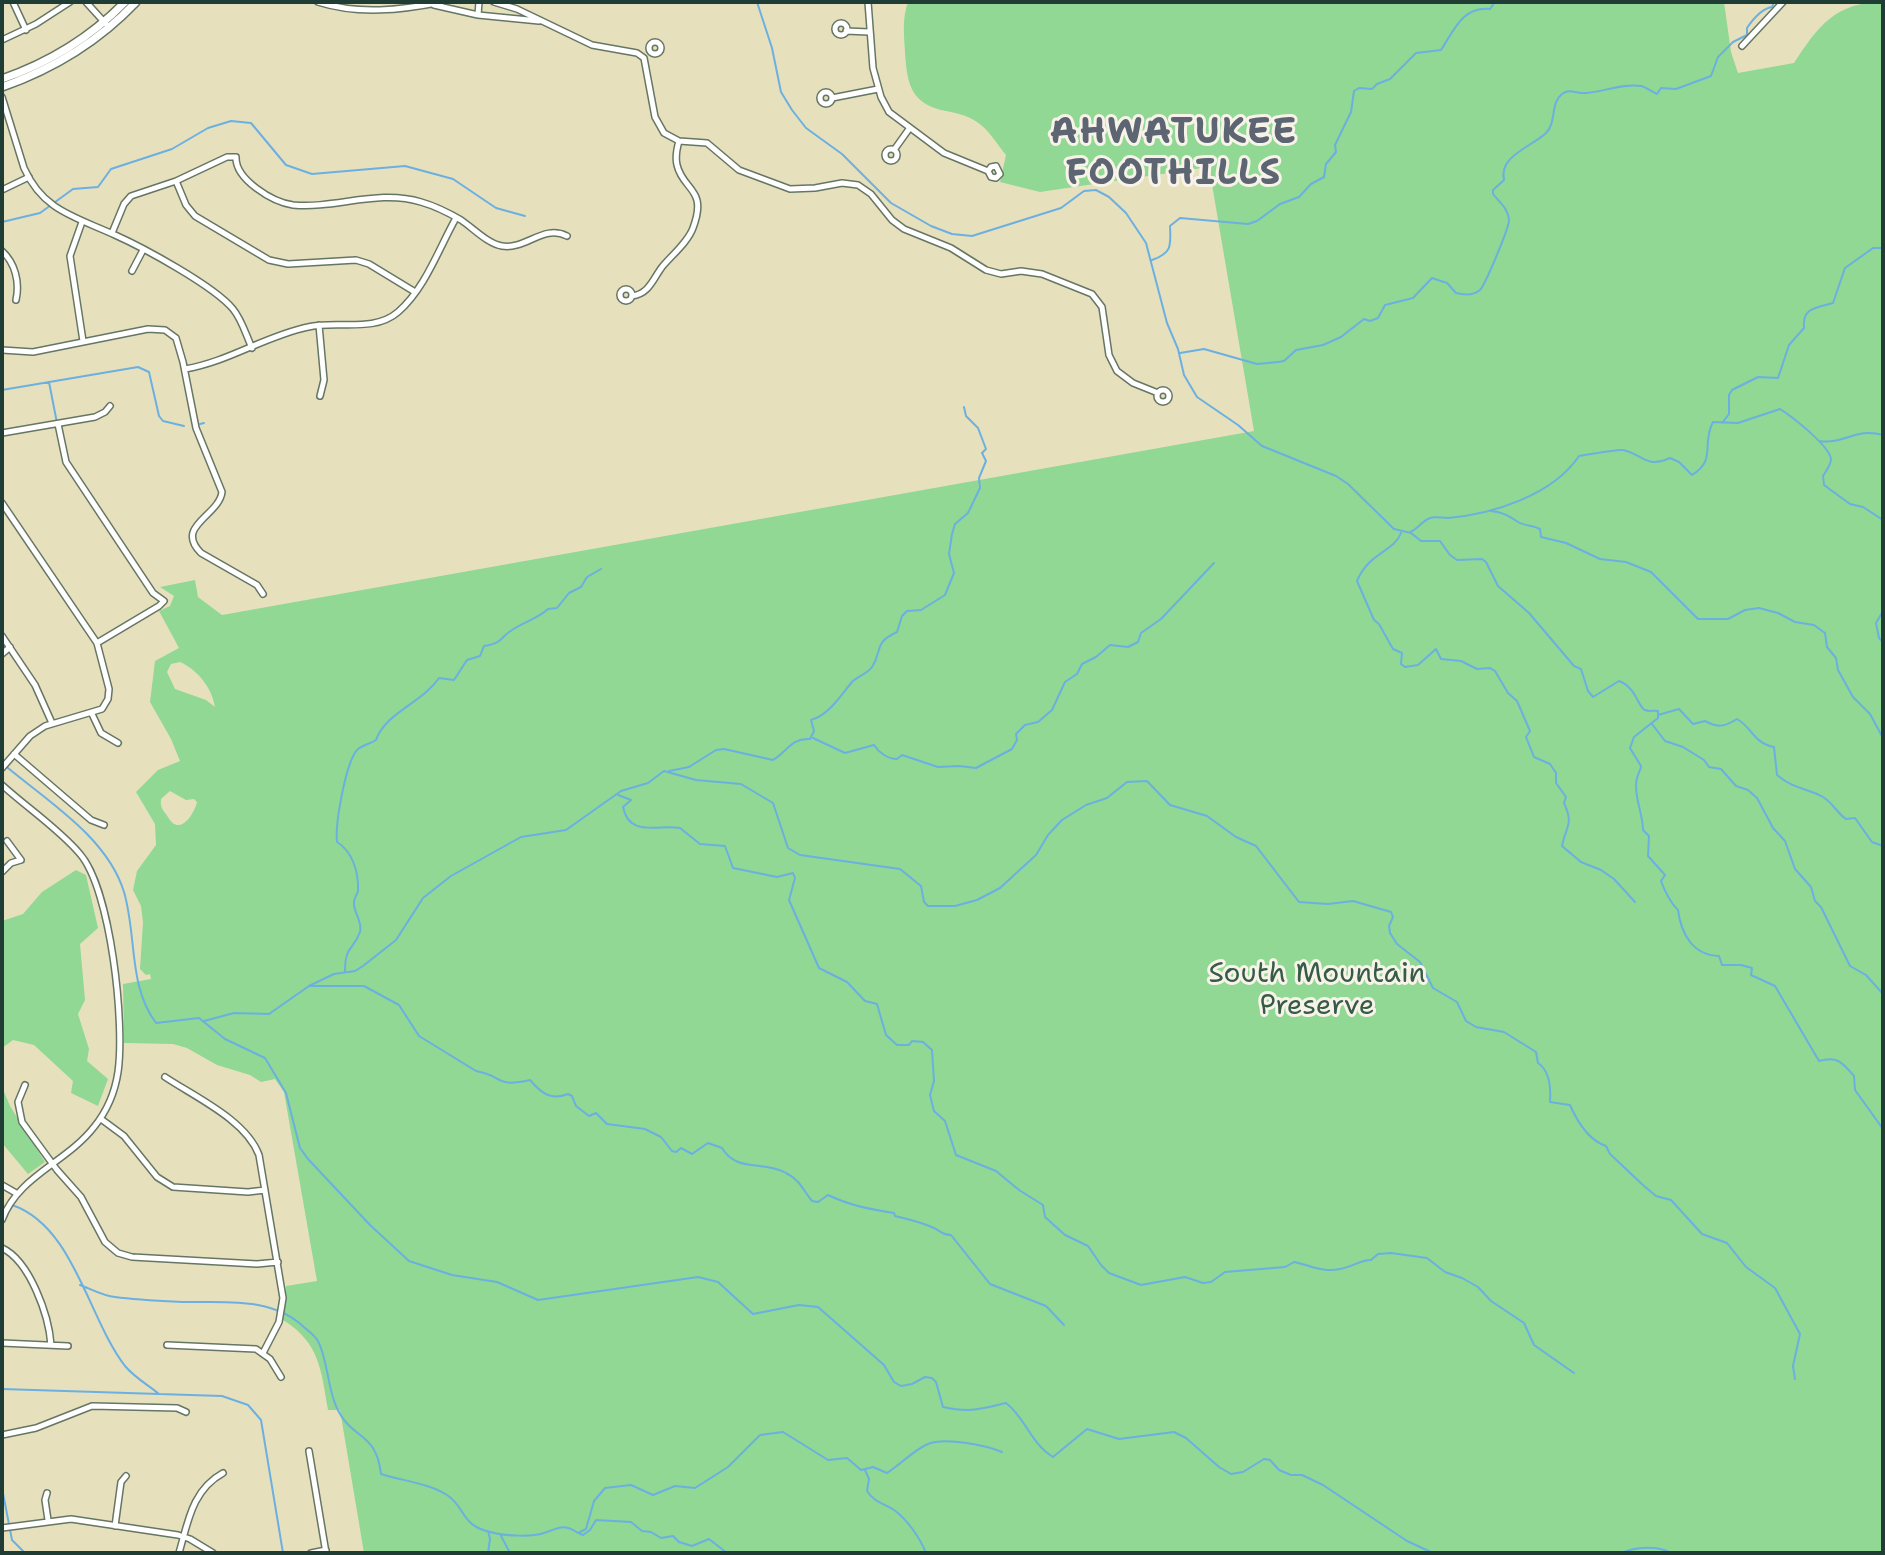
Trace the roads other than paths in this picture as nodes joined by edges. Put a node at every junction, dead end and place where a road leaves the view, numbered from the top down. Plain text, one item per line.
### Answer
1 (13, 2) edge
2 (70, 2) edge
3 (86, 2) edge
4 (125, 2) edge
5 (136, 2) edge
6 (318, 2) edge
7 (442, 2) edge
8 (479, 2) edge
9 (494, 2) edge
10 (868, 2) edge
11 (1783, 2) edge
12 (429, 5) junction
13 (478, 15) junction
14 (543, 21) junction
15 (106, 25) junction
16 (26, 30) junction
17 (846, 31) dead end
18 (869, 32) junction
19 (2, 40) edge
20 (1742, 46) dead end
21 (650, 52) dead end
22 (644, 58) junction
23 (2, 79) edge
24 (2, 87) edge
25 (878, 89) junction
26 (2, 97) edge
27 (832, 98) dead end
28 (909, 129) junction
29 (679, 141) junction
30 (894, 150) dead end
31 (988, 171) dead end
32 (29, 177) junction
33 (176, 181) junction
34 (2, 190) edge
35 (456, 218) junction
36 (82, 222) junction
37 (112, 233) junction
38 (567, 236) dead end
39 (143, 250) junction
40 (2, 251) edge
41 (132, 271) dead end
42 (415, 292) junction
43 (632, 296) dead end
44 (16, 300) dead end
45 (319, 325) junction
46 (83, 341) junction
47 (252, 348) junction
48 (2, 350) edge
49 (184, 369) junction
50 (1158, 393) dead end
51 (320, 396) dead end
52 (110, 406) dead end
53 (58, 424) junction
54 (2, 433) edge
55 (2, 503) edge
56 (263, 594) dead end
57 (2, 636) edge
58 (97, 643) junction
59 (10, 647) junction
60 (2, 654) edge
61 (92, 714) junction
62 (52, 723) junction
63 (118, 743) dead end
64 (14, 754) junction
65 (2, 768) edge
66 (2, 785) edge
67 (104, 825) dead end
68 (7, 841) dead end
69 (2, 872) edge
70 (165, 1077) dead end
71 (25, 1085) dead end
72 (101, 1119) junction
73 (53, 1164) junction
74 (2, 1185) edge
75 (265, 1190) junction
76 (14, 1196) junction
77 (2, 1220) edge
78 (2, 1248) edge
79 (278, 1262) junction
80 (2, 1343) edge
81 (51, 1345) junction
82 (167, 1345) dead end
83 (68, 1346) dead end
84 (263, 1353) junction
85 (281, 1377) dead end
86 (186, 1412) dead end
87 (2, 1435) edge
88 (309, 1451) dead end
89 (223, 1473) dead end
90 (126, 1476) dead end
91 (47, 1493) dead end
92 (48, 1520) junction
93 (115, 1526) junction
94 (2, 1528) edge
95 (184, 1537) junction
96 (326, 1552) edge
97 (179, 1553) edge
98 (213, 1553) edge
99 (311, 1553) edge

1 - 16 street
2 - 16 street
3 - 15 street
4 - 15 main road
5 - 15 main road
6 - 12 street
7 - 12 street
8 - 13 street
9 - 14 street
10 - 18 street
11 - 20 street
12 - 13 street
13 - 14 street
14 - 22 street
15 - 23 main road
15 - 24 main road
16 - 19 street
17 - 18 street
18 - 25 street
21 - 22 street
22 - 29 street
25 - 27 street
25 - 28 street
26 - 32 street
28 - 30 street
28 - 31 street
29 - 43 street
29 - 50 street
32 - 34 street
32 - 36 street
33 - 35 street
33 - 37 street
33 - 42 street
35 - 38 street
35 - 42 street
36 - 37 street
36 - 46 street
37 - 39 street
39 - 41 street
39 - 47 street
40 - 44 street
42 - 45 street
45 - 47 street
45 - 51 street
46 - 48 street
46 - 49 street
47 - 49 street
49 - 56 street
52 - 53 street
53 - 54 street
53 - 58 street
55 - 58 street
57 - 59 street
58 - 61 street
59 - 60 street
59 - 62 street
61 - 62 street
61 - 63 street
62 - 64 street
64 - 65 street
64 - 67 street
66 - 72 street
68 - 69 street
70 - 75 street
71 - 73 street
72 - 73 street
72 - 75 street
73 - 76 street
73 - 79 street
74 - 76 street
75 - 79 street
76 - 77 street
78 - 81 street
79 - 84 street
80 - 81 street
81 - 83 street
82 - 84 street
84 - 85 street
86 - 87 street
88 - 96 street
89 - 95 street
90 - 93 street
91 - 92 street
92 - 93 street
92 - 94 street
93 - 95 street
95 - 97 street
95 - 98 street
96 - 99 street

